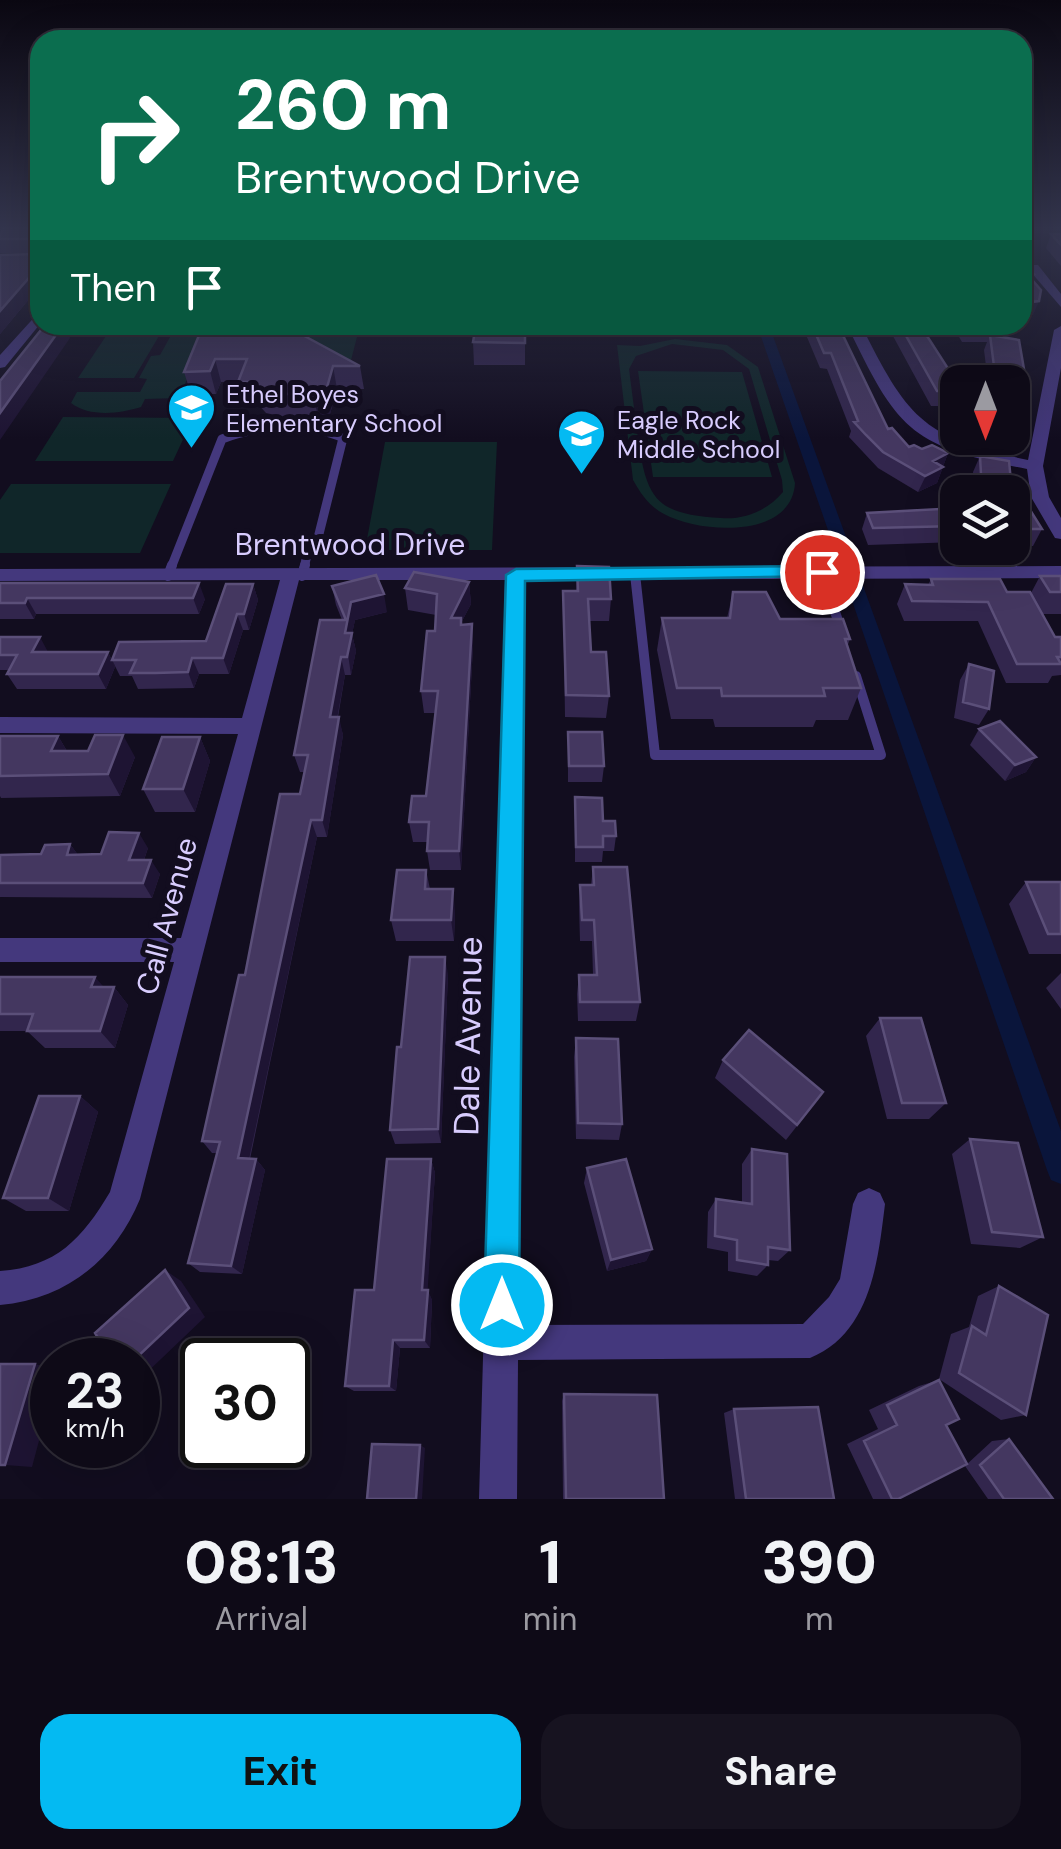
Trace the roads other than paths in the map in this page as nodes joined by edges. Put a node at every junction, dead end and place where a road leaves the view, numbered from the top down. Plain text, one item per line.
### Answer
1 (30, 327) edge
2 (1061, 330) edge
3 (860, 335) edge
4 (0, 364) edge
5 (1034, 466) junction
6 (1061, 534) edge
7 (822, 572) junction
8 (1061, 572) edge
9 (635, 574) junction
10 (0, 575) edge
11 (516, 575) junction
12 (168, 576) junction
13 (296, 576) junction
14 (848, 652) edge
15 (853, 669) edge
16 (0, 725) edge
17 (250, 726) junction
18 (0, 950) edge
19 (193, 950) junction
20 (869, 1204) dead end
21 (0, 1288) edge
22 (501, 1343) junction
23 (498, 1499) edge

1 - 4 street
2 - 5 street
3 - 5 street
5 - 6 street
7 - 8 street, Brentwood Drive
7 - 9 street, Brentwood Drive
7 - 14 lane
9 - 11 street, Brentwood Drive
9 - 15 lane
10 - 12 street, Brentwood Drive
11 - 13 street, Brentwood Drive
11 - 22 street, Dale Avenue
12 - 13 street, Brentwood Drive
12 - 13 lane
13 - 17 street, Call Avenue
16 - 17 street
17 - 19 street, Call Avenue
18 - 19 street
19 - 21 street, Call Avenue
20 - 22 street
22 - 23 street, Dale Avenue

